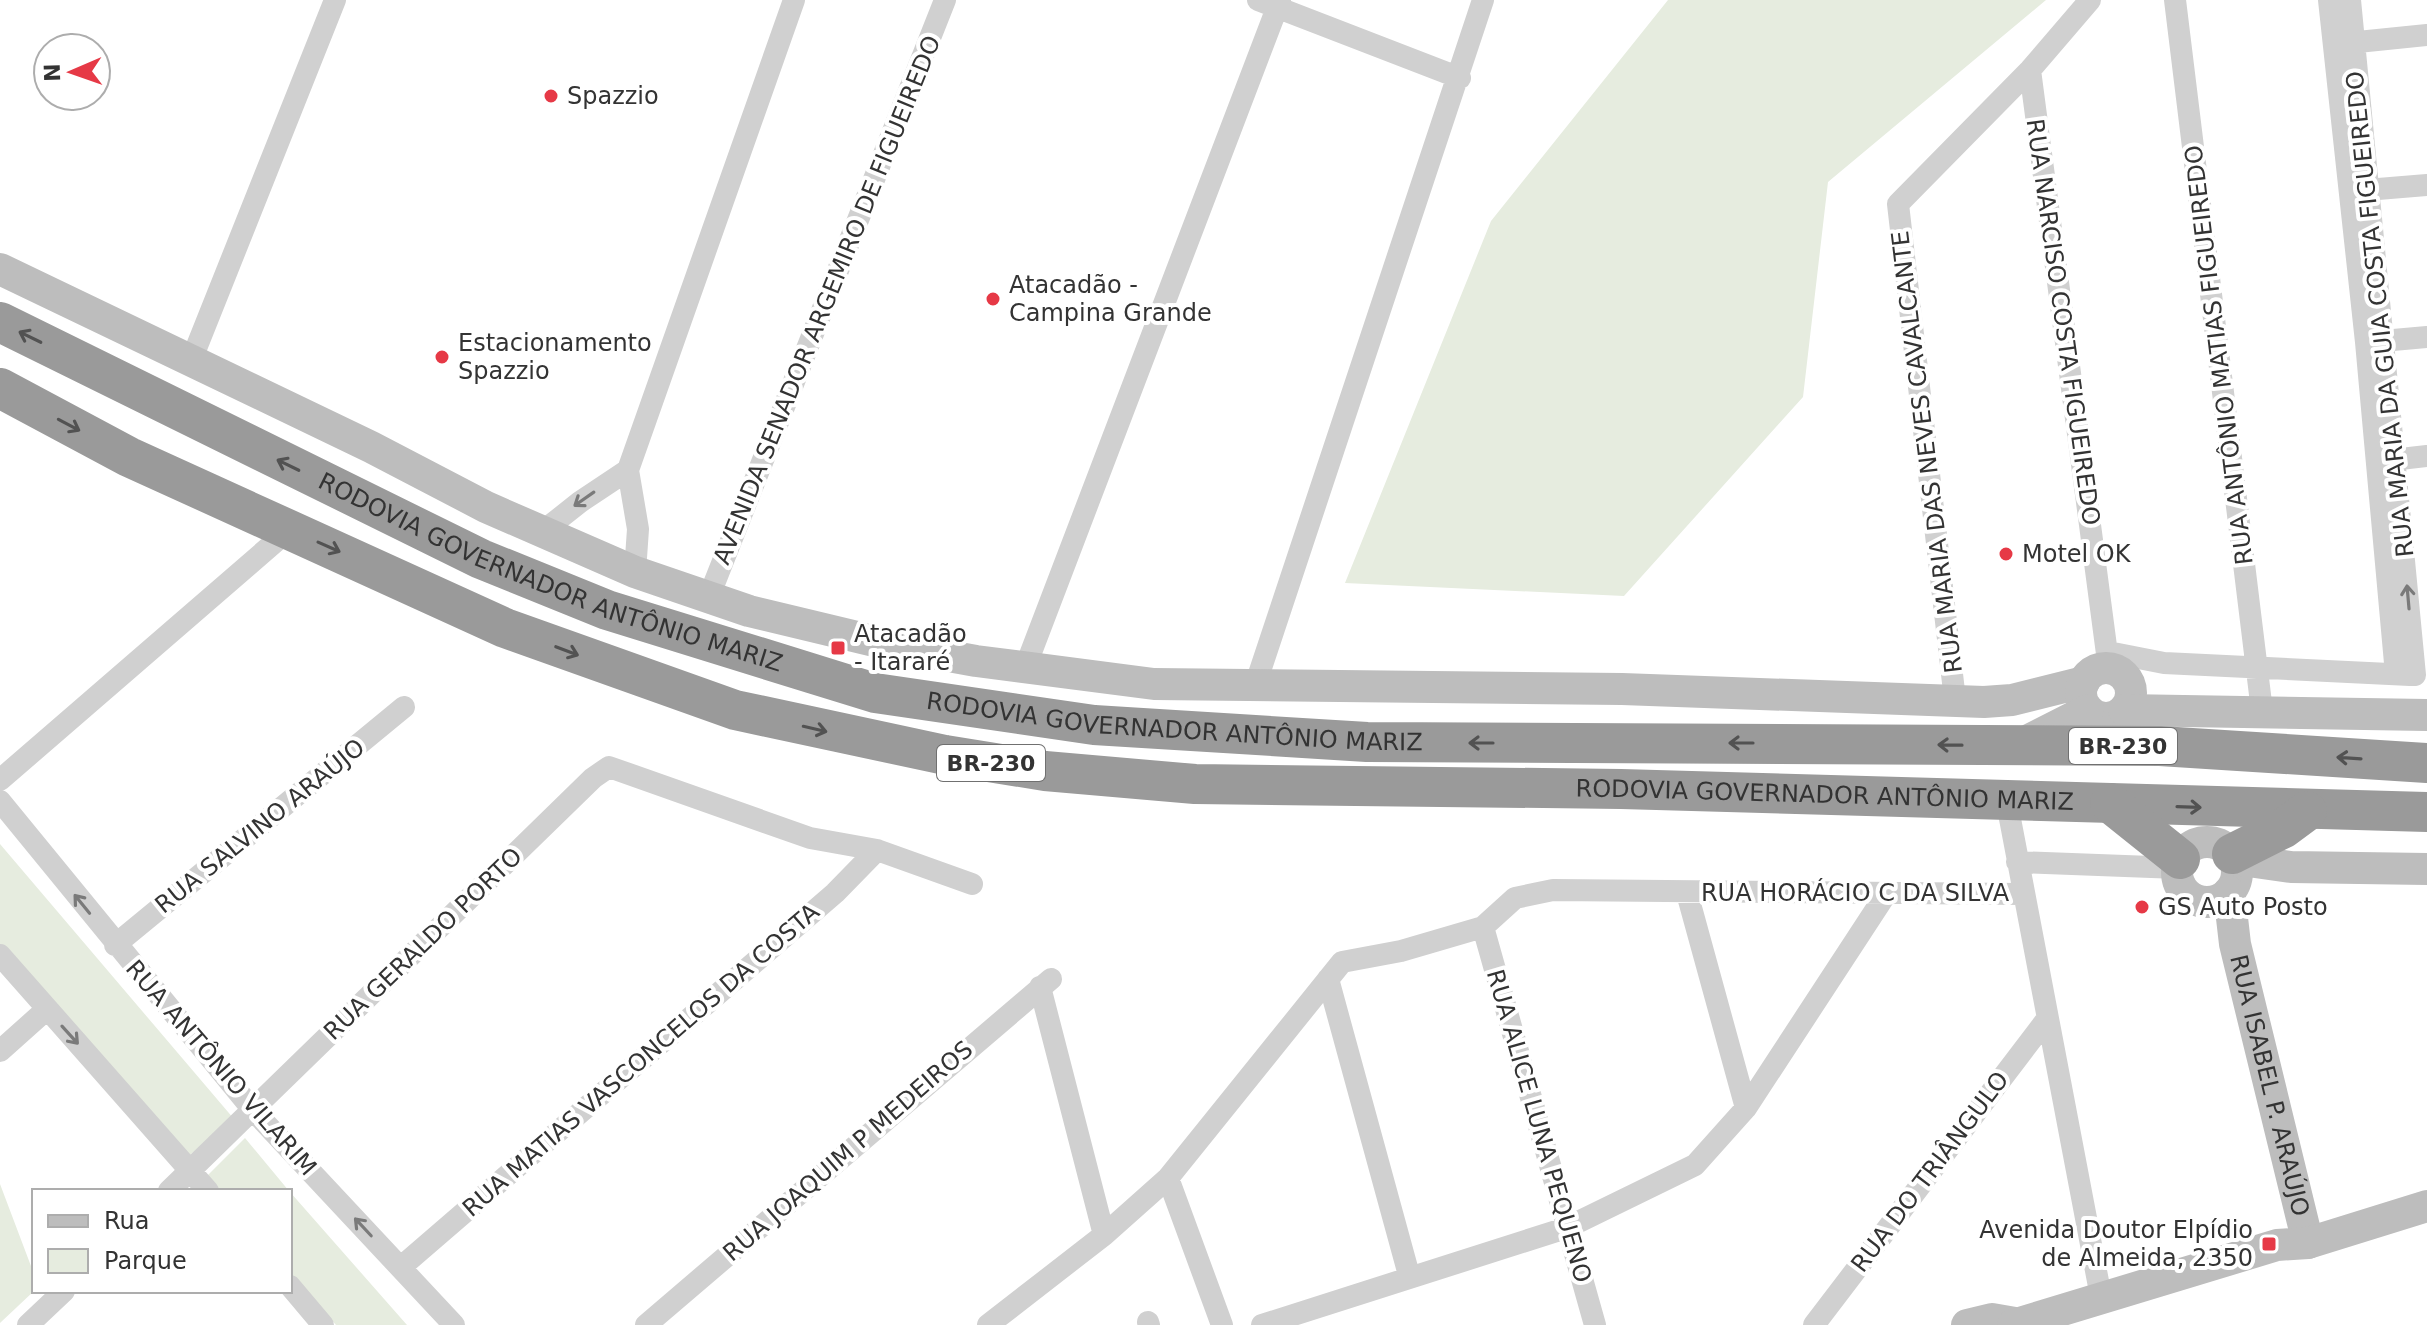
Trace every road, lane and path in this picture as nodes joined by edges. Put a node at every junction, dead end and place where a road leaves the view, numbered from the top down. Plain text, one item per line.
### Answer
1 (335, 0) edge
2 (794, 0) edge
3 (945, 0) edge
4 (1483, 0) edge
5 (2090, 0) edge
6 (2175, 0) edge
7 (2329, 0) edge
8 (2350, 0) edge
9 (1271, 3) edge
10 (2427, 35) edge
11 (2343, 44) junction
12 (2030, 70) junction
13 (1460, 78) junction
14 (2427, 185) edge
15 (2358, 191) junction
16 (0, 269) edge
17 (0, 322) edge
18 (2427, 337) edge
19 (2375, 341) junction
20 (191, 361) junction
21 (0, 388) edge
22 (2427, 456) edge
23 (2387, 461) junction
24 (628, 470) junction
25 (290, 529) junction
26 (542, 532) junction
27 (635, 572) junction
28 (708, 599) junction
29 (2257, 664) junction
30 (1025, 668) junction
31 (2413, 675) edge
32 (1255, 686) junction
33 (2104, 687) junction
34 (1955, 700) junction
35 (404, 707) dead end
36 (2262, 711) junction
37 (2427, 715) edge
38 (2017, 746) junction
39 (2427, 763) edge
40 (0, 780) edge
41 (0, 801) edge
42 (2007, 803) junction
43 (2110, 803) junction
44 (2307, 811) junction
45 (2427, 812) edge
46 (877, 850) junction
47 (2017, 862) junction
48 (2179, 863) junction
49 (2427, 869) edge
50 (2228, 878) junction
51 (972, 884) dead end
52 (1687, 893) junction
53 (1886, 894) junction
54 (2023, 894) junction
55 (1483, 927) junction
56 (115, 945) junction
57 (0, 955) edge
58 (1328, 979) junction
59 (47, 1009) junction
60 (2047, 1019) junction
61 (0, 1051) edge
62 (1746, 1108) junction
63 (253, 1110) junction
64 (191, 1171) junction
65 (1168, 1178) junction
66 (2427, 1188) edge
67 (171, 1189) edge
68 (206, 1189) edge
69 (2427, 1206) edge
70 (1566, 1228) junction
71 (1104, 1235) junction
72 (2296, 1239) junction
73 (401, 1267) junction
74 (1409, 1275) junction
75 (292, 1288) edge
76 (62, 1293) edge
77 (2101, 1297) junction
78 (1996, 1323) edge
79 (30, 1324) edge
80 (323, 1325) edge
81 (454, 1325) edge
82 (646, 1325) edge
83 (988, 1325) edge
84 (1222, 1325) edge
85 (1262, 1325) edge
86 (1595, 1325) edge
87 (1814, 1325) edge

1 - 20 street
2 - 24 street
3 - 28 street, AVENIDA SENADOR ARGEMIRO DE FIGUEIREDO
4 - 13 street
5 - 12 street
6 - 29 street, RUA ANTÔNIO MATIAS FIGUEIREDO
7 - 11 street, RUA MARIA DA GUIA COSTA FIGUEIREDO
8 - 11 street, RUA MARIA DA GUIA COSTA FIGUEIREDO
9 - 13 street
9 - 30 street
10 - 11 street
11 - 15 street, RUA MARIA DA GUIA COSTA FIGUEIREDO
12 - 33 street, RUA NARCISO COSTA FIGUEIREDO
12 - 34 street, RUA MARIA DAS NEVES CAVALCANTE
13 - 32 street
14 - 15 street
15 - 19 street, RUA MARIA DA GUIA COSTA FIGUEIREDO
16 - 20 street
38 -> 17 highway, RODOVIA GOVERNADOR ANTÔNIO MARIZ / BR-230
18 - 19 street
19 - 23 street, RUA MARIA DA GUIA COSTA FIGUEIREDO
20 - 26 street
21 -> 25 highway, RODOVIA GOVERNADOR ANTÔNIO MARIZ / BR-230
22 - 23 street
23 - 31 street, RUA MARIA DA GUIA COSTA FIGUEIREDO
24 -> 26 street
24 - 27 street
25 - 40 street
25 -> 42 highway, RODOVIA GOVERNADOR ANTÔNIO MARIZ / BR-230
26 - 27 street
27 - 28 street
28 - 30 street
29 - 31 street
29 - 33 street
29 - 36 street, RUA ANTÔNIO MATIAS FIGUEIREDO
30 - 32 street
32 - 34 street
33 - 34 street
33 - 36 street, BR-230
33 - 38 street
35 - 56 street, RUA SALVINO ARAÚJO
36 - 37 street, BR-230
39 -> 38 highway, RODOVIA GOVERNADOR ANTÔNIO MARIZ / BR-230
56 -> 41 street, RUA ANTÔNIO VILARIM
42 - 43 highway, RODOVIA GOVERNADOR ANTÔNIO MARIZ / BR-230
42 - 47 street
43 -> 44 highway, RODOVIA GOVERNADOR ANTÔNIO MARIZ / BR-230
43 - 48 highway
44 - 45 highway, RODOVIA GOVERNADOR ANTÔNIO MARIZ / BR-230
44 - 50 highway
46 - 51 street
46 - 63 street, RUA GERALDO PORTO
46 - 73 street, RUA MATIAS VASCONCELOS DA COSTA
47 - 48 street
47 - 54 street
48 - 50 street
48 - 50 street
49 - 50 street
50 - 72 street, RUA ISABEL P. ARAÚJO
52 - 53 street, RUA HORÁCIO C DA SILVA
52 - 55 street, RUA HORÁCIO C DA SILVA
52 - 62 street
53 - 54 street, RUA HORÁCIO C DA SILVA
53 - 62 street
54 - 60 street
55 - 58 street
55 - 70 street, RUA ALICE LUNA PEQUENO
56 - 63 street, RUA ANTÔNIO VILARIM
57 - 59 street
58 - 65 street
58 - 74 street
59 - 61 street
59 -> 64 street
60 - 77 street
60 - 87 street, RUA DO TRIÂNGULO
62 - 70 street
63 - 64 street, RUA GERALDO PORTO
73 -> 63 street, RUA ANTÔNIO VILARIM
64 - 67 street, RUA GERALDO PORTO
64 - 68 street
65 - 71 street
65 - 84 street
66 - 72 street
69 - 72 street
70 - 74 street
70 - 86 street, RUA ALICE LUNA PEQUENO
71 - 82 street, RUA JOAQUIM P MEDEIROS
71 - 83 street
72 - 77 street
73 - 81 street, RUA ANTÔNIO VILARIM
74 - 85 street
75 - 80 street
76 - 79 street
77 - 78 street

